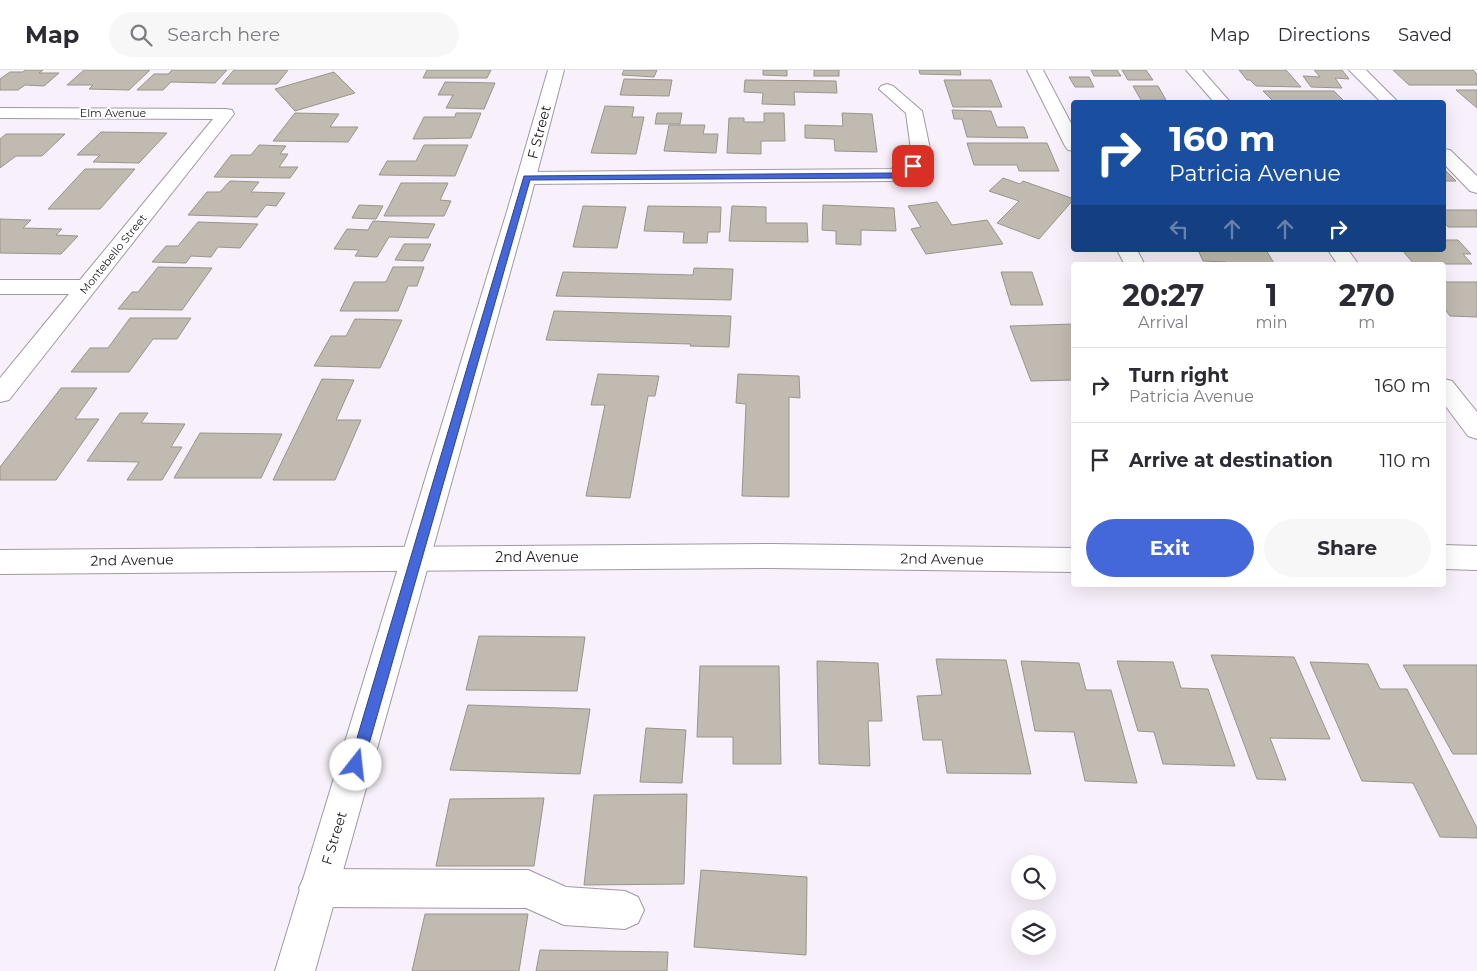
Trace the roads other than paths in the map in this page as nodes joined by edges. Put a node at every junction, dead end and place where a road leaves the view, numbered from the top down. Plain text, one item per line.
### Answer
1 (556, 70) edge
2 (1035, 70) edge
3 (1194, 70) edge
4 (1357, 70) edge
5 (887, 89) dead end
6 (1220, 100) edge
7 (1388, 100) edge
8 (0, 113) edge
9 (226, 114) joint
10 (1071, 140) edge
11 (1446, 156) edge
12 (526, 178) junction
13 (1477, 187) edge
14 (0, 287) edge
15 (87, 287) junction
16 (1446, 390) edge
17 (0, 394) edge
18 (1477, 430) edge
19 (1446, 557) edge
20 (415, 558) junction
21 (1477, 558) edge
22 (1071, 560) edge
23 (0, 562) edge
24 (318, 888) junction
25 (624, 910) dead end
26 (295, 971) edge

1 - 12 street, F Street
2 - 10 street
3 - 6 street
4 - 7 street
5 - 12 street
8 - 9 street, Elm Avenue
9 - 15 street, Montebello Street
11 - 13 street
12 - 20 street, F Street
14 - 15 street
15 - 17 street, Montebello Street
16 - 18 street
19 - 21 street
20 - 22 street, 2nd Avenue
20 - 23 street, 2nd Avenue
20 - 24 street, F Street
24 - 25 street
24 - 26 street, F Street

